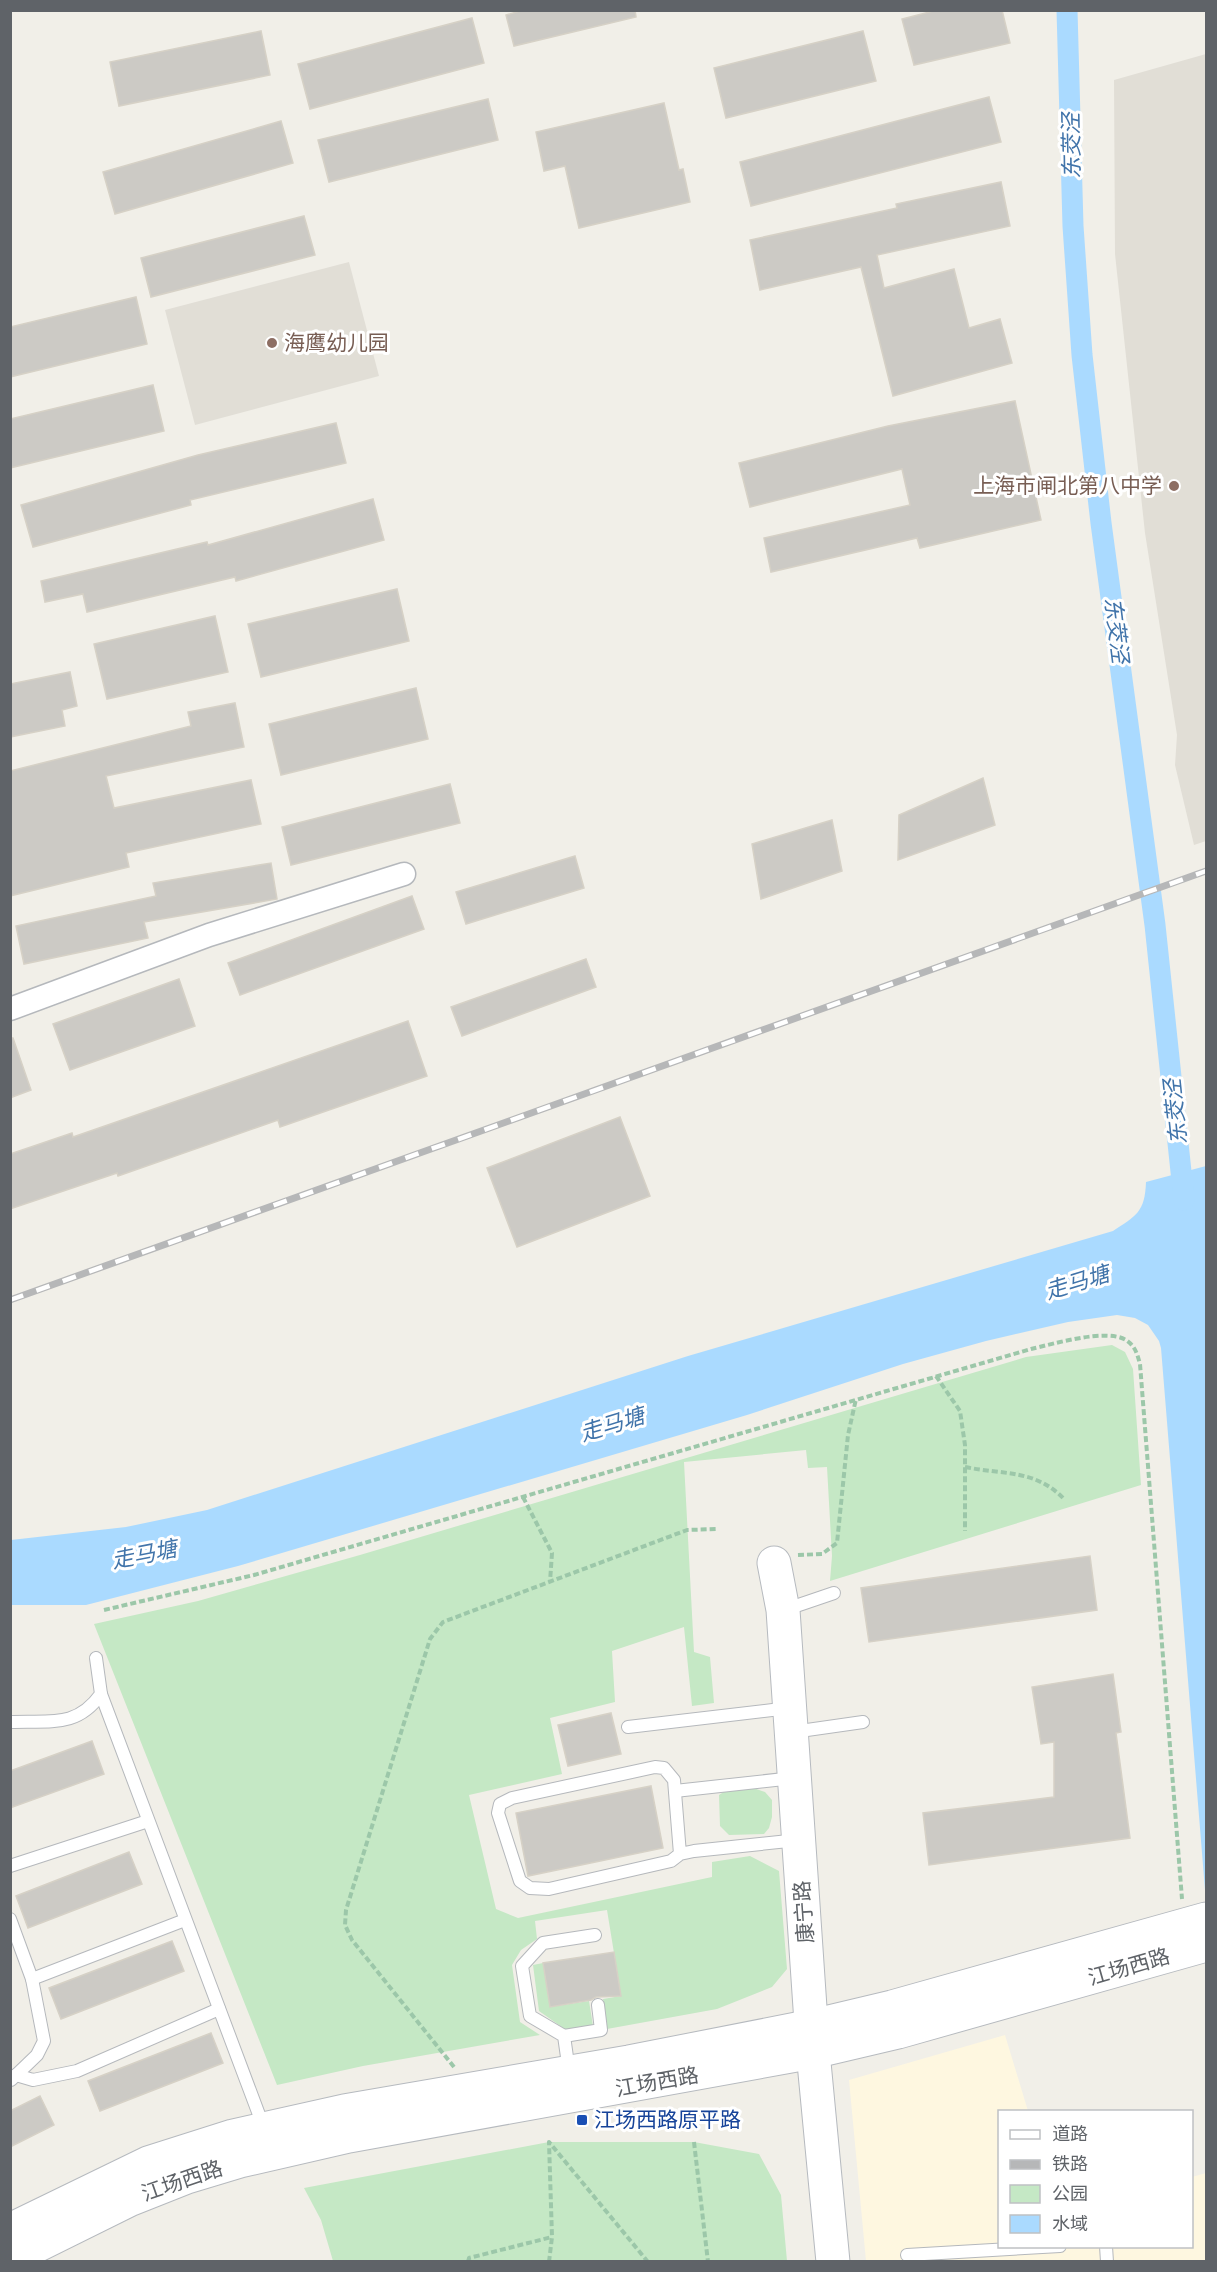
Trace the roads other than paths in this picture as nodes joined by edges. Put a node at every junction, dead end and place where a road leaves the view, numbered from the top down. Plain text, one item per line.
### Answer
1 (404, 874) dead end
2 (10, 1009) edge
3 (774, 1563) road end
4 (834, 1593) dead end
5 (783, 1610) junction
6 (96, 1658) dead end
7 (101, 1694) junction
8 (791, 1720) junction
9 (10, 1722) edge
10 (863, 1722) dead end
11 (628, 1727) dead end
12 (796, 1778) junction
13 (675, 1791) junction
14 (148, 1821) junction
15 (799, 1839) junction
16 (680, 1854) junction
17 (10, 1866) edge
18 (10, 1919) edge
19 (186, 1920) junction
20 (595, 1935) dead end
21 (1185, 1935) edge
22 (32, 1979) junction
23 (598, 2005) dead end
24 (219, 2009) junction
25 (564, 2036) junction
26 (813, 2039) junction
27 (569, 2072) junction
28 (13, 2078) edge
29 (264, 2129) junction
30 (10, 2230) edge
31 (1041, 2248) edge
32 (906, 2255) dead end
33 (10, 2259) edge
34 (833, 2262) edge

1 - 2 street
3 - 5 main road, 康宁路
4 - 5 lane
5 - 8 main road, 康宁路
6 - 7 lane
7 - 9 lane
7 - 14 lane
8 - 10 lane
8 - 11 lane
8 - 12 main road, 康宁路
12 - 13 lane
12 - 15 main road, 康宁路
13 - 16 lane
13 - 16 lane
14 - 17 lane
14 - 19 lane
15 - 16 lane
15 - 26 main road, 康宁路
18 - 22 lane
19 - 22 lane
19 - 24 lane
20 - 25 lane
21 - 26 main road, 江场西路
22 - 28 lane
23 - 25 lane
24 - 28 lane
24 - 29 lane
25 - 27 lane
26 - 27 main road, 江场西路
26 - 33 main road, 江场西路
26 - 34 main road, 康宁路
27 - 29 main road, 江场西路
29 - 30 main road, 江场西路
31 - 32 lane

